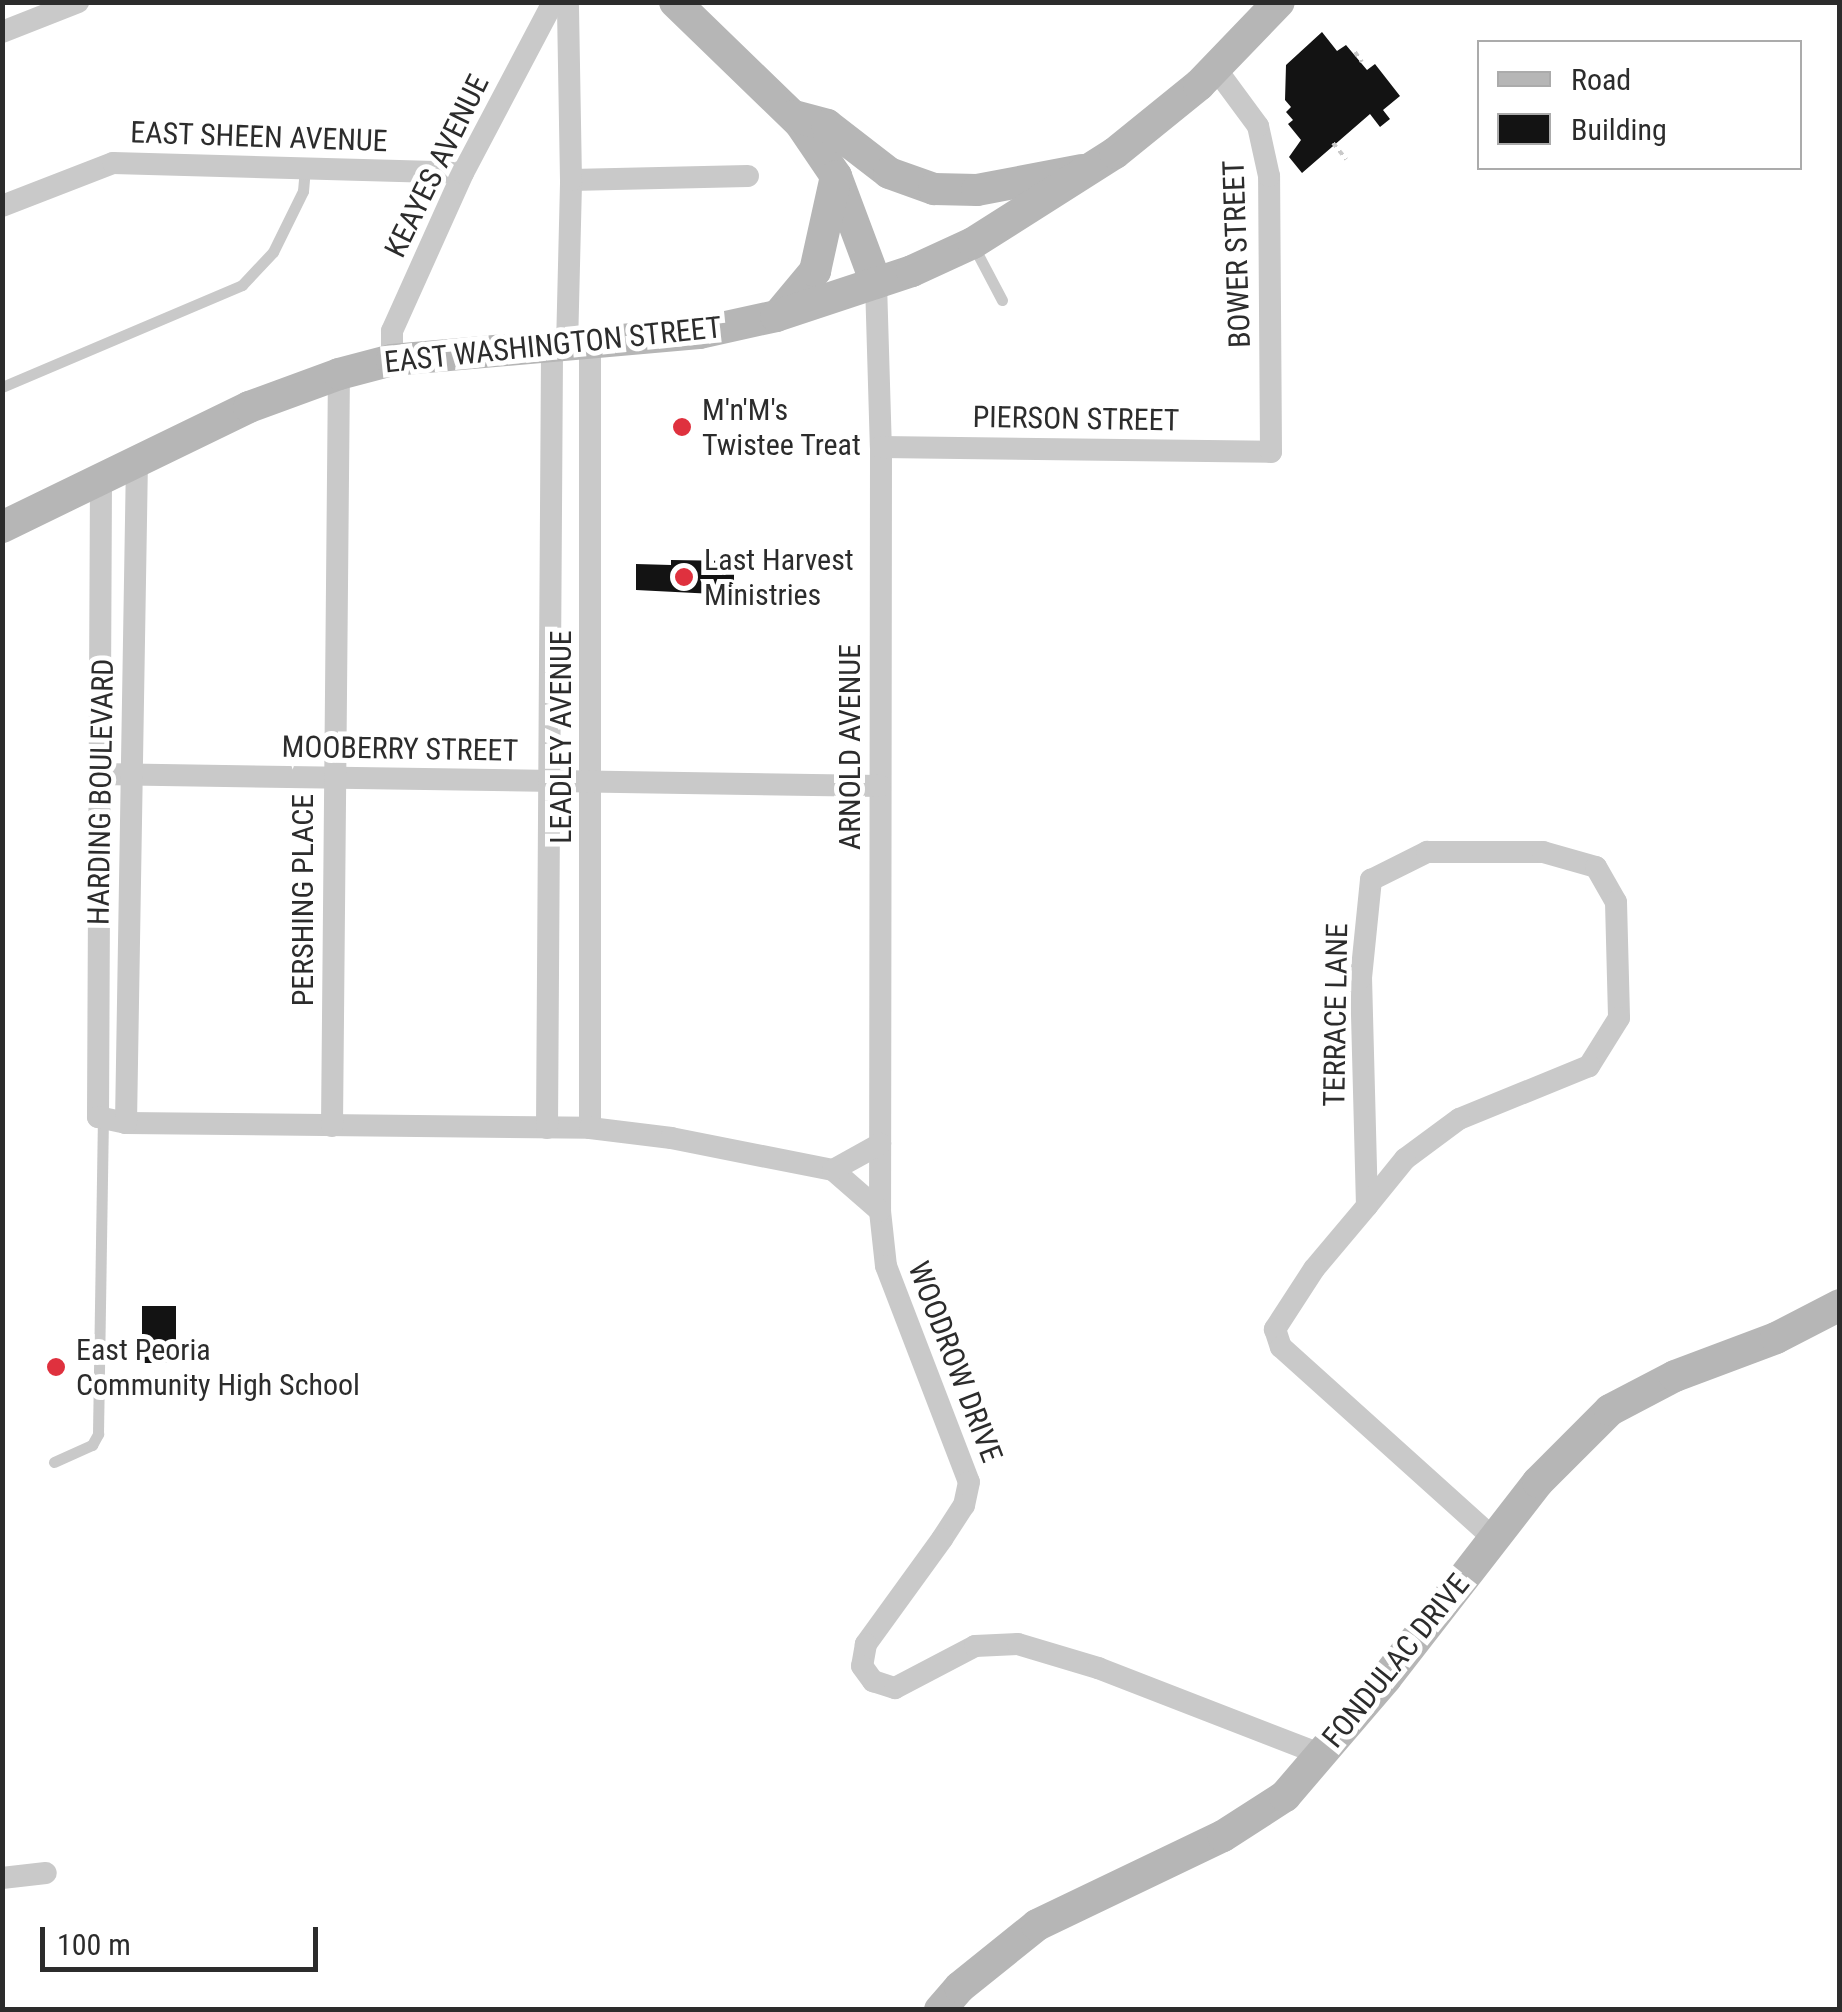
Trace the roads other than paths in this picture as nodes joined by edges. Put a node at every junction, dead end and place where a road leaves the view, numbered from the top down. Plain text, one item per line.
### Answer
1 (78, 2) edge
2 (1279, 2) edge
3 (675, 3) edge
4 (553, 4) edge
5 (2, 32) edge
6 (1216, 69) junction
7 (794, 116) junction
8 (304, 168) junction
9 (1092, 169) junction
10 (463, 173) junction
11 (748, 176) dead end
12 (836, 176) junction
13 (571, 180) junction
14 (2, 206) edge
15 (972, 243) junction
16 (876, 283) junction
17 (1002, 300) dead end
18 (776, 316) junction
19 (570, 347) junction
20 (392, 360) junction
21 (340, 374) junction
22 (2, 387) edge
23 (881, 447) junction
24 (1271, 452) joint
25 (137, 462) junction
26 (101, 480) junction
27 (2, 527) edge
28 (99, 774) junction
29 (132, 774) junction
30 (334, 778) junction
31 (548, 781) junction
32 (591, 782) junction
33 (880, 786) junction
34 (109, 1120) junction
35 (332, 1126) junction
36 (547, 1128) junction
37 (590, 1128) junction
38 (880, 1144) junction
39 (833, 1170) junction
40 (1368, 1206) junction
41 (880, 1212) junction
42 (1840, 1304) edge
43 (54, 1462) dead end
44 (1494, 1539) junction
45 (1320, 1754) junction
46 (46, 1873) dead end
47 (2, 1878) edge
48 (940, 2010) edge

1 - 5 street
2 - 6 main road, EAST WASHINGTON STREET
3 - 7 main road
4 - 10 street, KEAYES AVENUE
4 - 13 street, LEADLEY AVENUE
6 - 9 main road, EAST WASHINGTON STREET
6 - 24 street, BOWER STREET
7 - 9 main road
7 - 12 main road
8 - 10 street, EAST SHEEN AVENUE
8 - 14 street, EAST SHEEN AVENUE
8 - 22 lane
9 - 15 main road, EAST WASHINGTON STREET
10 - 20 street, KEAYES AVENUE
11 - 13 street
12 - 16 main road
12 - 18 main road
13 - 19 street, LEADLEY AVENUE
15 - 16 main road, EAST WASHINGTON STREET
15 - 17 lane
16 - 18 main road, EAST WASHINGTON STREET
16 - 23 street, ARNOLD AVENUE
18 - 19 main road, EAST WASHINGTON STREET
19 - 20 main road, EAST WASHINGTON STREET
19 - 31 street, LEADLEY AVENUE
19 - 32 street, LEADLEY AVENUE
20 - 21 main road, EAST WASHINGTON STREET
21 - 25 main road, EAST WASHINGTON STREET
21 - 30 street, PERSHING PLACE
23 - 24 street, PIERSON STREET
23 - 33 street, ARNOLD AVENUE
25 - 26 main road, EAST WASHINGTON STREET
25 - 29 street, HARDING BOULEVARD
26 - 27 main road, EAST WASHINGTON STREET
26 - 28 street, HARDING BOULEVARD
28 - 29 street, MOOBERRY STREET
28 - 34 street, HARDING BOULEVARD
29 - 30 street, MOOBERRY STREET
29 - 34 street, HARDING BOULEVARD
30 - 31 street, MOOBERRY STREET
30 - 35 street, PERSHING PLACE
31 - 32 street, MOOBERRY STREET
31 - 36 street, LEADLEY AVENUE
32 - 33 street, MOOBERRY STREET
32 - 37 street, LEADLEY AVENUE
33 - 38 street, ARNOLD AVENUE
34 - 35 street
34 - 43 lane
35 - 36 street
36 - 37 street
37 - 39 street
38 - 39 street
38 - 41 street, ARNOLD AVENUE
39 - 41 street
40 - 40 street, TERRACE LANE
40 - 44 street, TERRACE LANE
41 - 45 street, WOODROW DRIVE
42 - 44 main road, FONDULAC DRIVE
44 - 45 main road, FONDULAC DRIVE
45 - 48 main road, FONDULAC DRIVE
46 - 47 street

